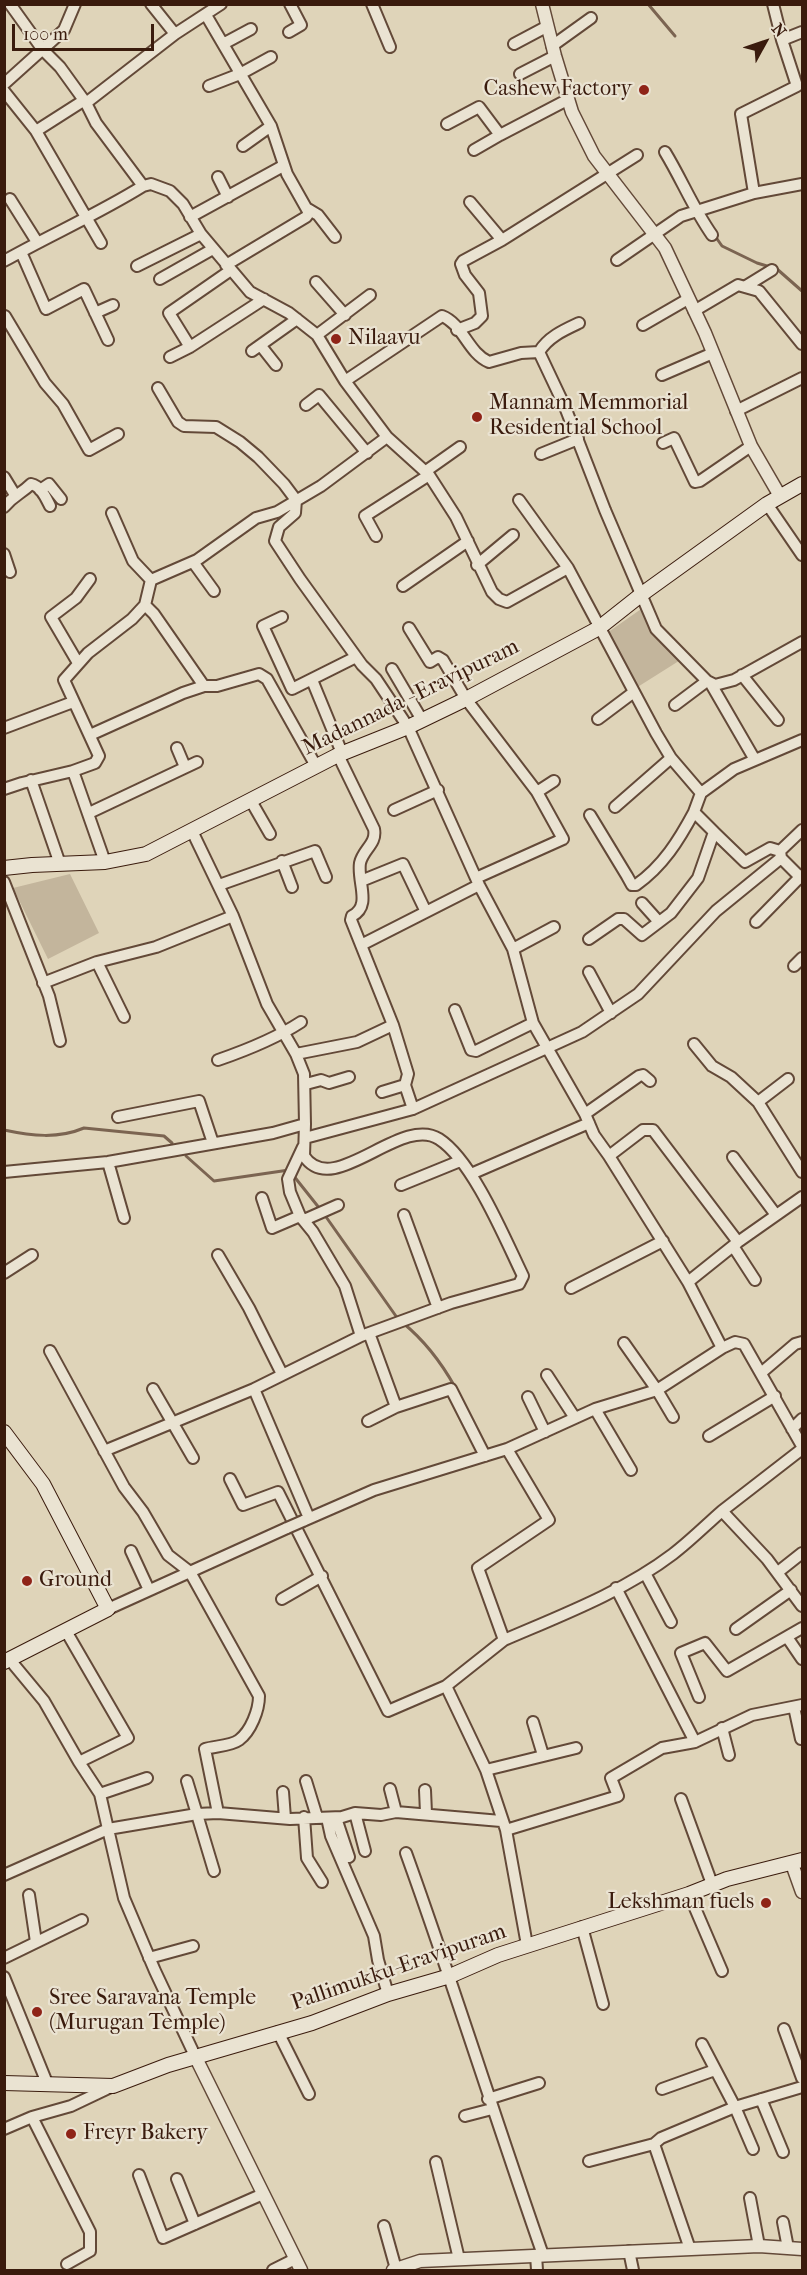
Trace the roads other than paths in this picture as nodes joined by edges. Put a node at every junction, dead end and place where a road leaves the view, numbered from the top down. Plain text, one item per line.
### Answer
1 (75, 4) edge
2 (151, 4) edge
3 (221, 4) edge
4 (290, 4) edge
5 (372, 4) edge
6 (542, 4) edge
7 (773, 4) edge
8 (9, 9) edge
9 (206, 15) junction
10 (591, 18) dead end
11 (546, 27) junction
12 (251, 29) dead end
13 (289, 32) dead end
14 (802, 32) edge
15 (175, 34) junction
16 (782, 40) junction
17 (223, 44) junction
18 (514, 44) dead end
19 (390, 47) dead end
20 (44, 50) junction
21 (553, 51) junction
22 (271, 57) dead end
23 (240, 74) junction
24 (520, 74) dead end
25 (798, 76) edge
26 (4, 84) edge
27 (209, 86) dead end
28 (4, 91) edge
29 (567, 100) junction
30 (84, 102) junction
31 (447, 124) dead end
32 (271, 126) junction
33 (36, 130) junction
34 (500, 135) junction
35 (243, 146) dead end
36 (474, 150) dead end
37 (665, 152) dead end
38 (637, 154) dead end
39 (283, 166) junction
40 (608, 175) junction
41 (218, 177) dead end
42 (802, 184) edge
43 (142, 186) junction
44 (754, 193) junction
45 (228, 197) junction
46 (10, 199) dead end
47 (470, 202) dead end
48 (308, 209) junction
49 (695, 211) junction
50 (85, 217) junction
51 (190, 217) junction
52 (654, 232) junction
53 (201, 234) junction
54 (712, 235) dead end
55 (335, 237) dead end
56 (502, 240) junction
57 (37, 242) junction
58 (101, 243) dead end
59 (213, 249) junction
60 (21, 252) junction
61 (617, 260) dead end
62 (4, 261) edge
63 (137, 266) dead end
64 (228, 267) junction
65 (772, 270) dead end
66 (160, 279) dead end
67 (316, 282) dead end
68 (746, 286) junction
69 (370, 295) dead end
70 (264, 299) junction
71 (113, 304) dead end
72 (691, 305) junction
73 (95, 313) junction
74 (345, 315) junction
75 (5, 316) edge
76 (297, 319) junction
77 (579, 323) dead end
78 (643, 325) dead end
79 (457, 330) junction
80 (317, 335) junction
81 (108, 340) dead end
82 (802, 344) edge
83 (190, 347) junction
84 (539, 352) junction
85 (713, 353) junction
86 (170, 357) dead end
87 (276, 365) dead end
88 (662, 375) dead end
89 (802, 378) edge
90 (345, 381) junction
91 (158, 388) dead end
92 (306, 405) dead end
93 (736, 411) junction
94 (118, 434) dead end
95 (387, 437) junction
96 (578, 439) junction
97 (663, 443) dead end
98 (751, 446) junction
99 (460, 447) dead end
100 (367, 453) junction
101 (541, 454) dead end
102 (427, 473) junction
103 (4, 477) edge
104 (802, 484) edge
105 (40, 489) junction
106 (15, 495) junction
107 (780, 496) junction
108 (61, 499) dead end
109 (296, 500) junction
110 (519, 500) dead end
111 (767, 504) junction
112 (50, 506) dead end
113 (4, 507) edge
114 (112, 513) dead end
115 (376, 536) dead end
116 (513, 536) dead end
117 (468, 541) junction
118 (4, 554) edge
119 (802, 555) edge
120 (193, 562) junction
121 (477, 565) junction
122 (568, 568) junction
123 (10, 572) dead end
124 (90, 579) dead end
125 (151, 580) junction
126 (403, 586) dead end
127 (214, 591) dead end
128 (642, 594) junction
129 (145, 605) junction
130 (282, 617) dead end
131 (409, 628) dead end
132 (599, 628) junction
133 (802, 642) edge
134 (356, 657) junction
135 (78, 663) junction
136 (392, 669) dead end
137 (742, 675) junction
138 (312, 680) junction
139 (709, 683) junction
140 (204, 686) junction
141 (634, 692) junction
142 (466, 699) junction
143 (73, 702) junction
144 (675, 705) dead end
145 (598, 719) dead end
146 (422, 720) junction
147 (778, 720) dead end
148 (408, 727) junction
149 (4, 728) edge
150 (90, 735) junction
151 (802, 740) edge
152 (177, 748) dead end
153 (340, 754) junction
154 (671, 758) junction
155 (755, 760) junction
156 (197, 762) dead end
157 (316, 766) junction
158 (185, 767) junction
159 (74, 771) junction
160 (32, 780) junction
161 (554, 782) dead end
162 (4, 789) edge
163 (438, 790) junction
164 (537, 792) junction
165 (701, 793) junction
166 (251, 801) junction
167 (615, 807) dead end
168 (394, 810) dead end
169 (694, 812) junction
170 (89, 813) junction
171 (590, 815) dead end
172 (802, 830) edge
173 (192, 831) junction
174 (714, 832) junction
175 (270, 834) dead end
176 (780, 855) junction
177 (282, 861) junction
178 (105, 862) junction
179 (60, 864) junction
180 (4, 868) edge
181 (326, 877) dead end
182 (802, 877) edge
183 (361, 881) junction
184 (4, 882) edge
185 (477, 882) junction
186 (219, 885) junction
187 (292, 887) dead end
188 (642, 903) dead end
189 (426, 912) junction
190 (233, 916) junction
191 (659, 922) junction
192 (756, 922) dead end
193 (554, 927) dead end
194 (589, 939) dead end
195 (361, 945) junction
196 (513, 949) junction
197 (802, 958) edge
198 (97, 962) junction
199 (794, 966) dead end
200 (589, 972) dead end
201 (43, 983) junction
202 (455, 1010) dead end
203 (611, 1013) junction
204 (124, 1017) dead end
205 (301, 1022) dead end
206 (533, 1023) junction
207 (393, 1025) junction
208 (284, 1033) junction
209 (60, 1041) dead end
210 (694, 1044) dead end
211 (548, 1049) junction
212 (296, 1054) junction
213 (218, 1060) dead end
214 (350, 1077) dead end
215 (788, 1079) dead end
216 (650, 1081) dead end
217 (306, 1084) junction
218 (405, 1085) junction
219 (382, 1092) dead end
220 (758, 1102) junction
221 (413, 1109) junction
222 (118, 1117) dead end
223 (587, 1119) junction
224 (305, 1124) junction
225 (304, 1142) junction
226 (213, 1143) junction
227 (609, 1156) junction
228 (733, 1157) dead end
229 (460, 1161) junction
230 (108, 1162) junction
231 (4, 1172) edge
232 (802, 1172) edge
233 (471, 1173) junction
234 (401, 1185) dead end
235 (802, 1197) edge
236 (262, 1198) dead end
237 (338, 1205) dead end
238 (404, 1215) dead end
239 (776, 1215) junction
240 (124, 1218) dead end
241 (302, 1218) junction
242 (663, 1241) junction
243 (736, 1244) junction
244 (32, 1255) dead end
245 (218, 1255) dead end
246 (4, 1273) edge
247 (754, 1280) dead end
248 (688, 1282) junction
249 (572, 1288) dead end
250 (438, 1308) junction
251 (365, 1334) junction
252 (802, 1342) edge
253 (624, 1343) dead end
254 (722, 1348) junction
255 (50, 1351) dead end
256 (761, 1373) junction
257 (282, 1374) junction
258 (547, 1375) dead end
259 (153, 1389) dead end
260 (254, 1389) junction
261 (657, 1390) junction
262 (528, 1396) dead end
263 (775, 1396) junction
264 (396, 1407) junction
265 (595, 1409) junction
266 (673, 1417) dead end
267 (575, 1418) junction
268 (802, 1419) edge
269 (368, 1421) dead end
270 (172, 1422) junction
271 (792, 1429) junction
272 (4, 1431) edge
273 (544, 1432) junction
274 (709, 1436) dead end
275 (802, 1447) edge
276 (507, 1449) junction
277 (104, 1451) junction
278 (485, 1456) junction
279 (194, 1458) dead end
280 (631, 1470) dead end
281 (230, 1479) dead end
282 (722, 1511) junction
283 (306, 1520) junction
284 (132, 1551) dead end
285 (802, 1554) edge
286 (190, 1572) junction
287 (778, 1572) junction
288 (645, 1573) junction
289 (322, 1576) junction
290 (616, 1588) junction
291 (149, 1590) junction
292 (791, 1590) junction
293 (282, 1599) dead end
294 (802, 1605) edge
295 (108, 1609) junction
296 (671, 1622) dead end
297 (802, 1628) edge
298 (736, 1629) dead end
299 (66, 1631) junction
300 (787, 1637) junction
301 (504, 1640) junction
302 (802, 1659) edge
303 (7, 1661) edge
304 (446, 1686) junction
305 (699, 1696) dead end
306 (798, 1706) edge
307 (533, 1722) dead end
308 (722, 1728) junction
309 (801, 1739) dead end
310 (695, 1742) junction
311 (576, 1748) dead end
312 (543, 1755) junction
313 (729, 1755) dead end
314 (79, 1762) junction
315 (486, 1770) junction
316 (147, 1778) dead end
317 (188, 1780) dead end
318 (306, 1781) dead end
319 (390, 1789) dead end
320 (425, 1790) dead end
321 (283, 1792) dead end
322 (100, 1794) junction
323 (681, 1799) dead end
324 (396, 1812) junction
325 (355, 1813) junction
326 (197, 1814) junction
327 (218, 1814) junction
328 (426, 1814) junction
329 (304, 1817) junction
330 (327, 1817) junction
331 (285, 1818) junction
332 (504, 1826) junction
333 (108, 1829) junction
334 (365, 1851) dead end
335 (406, 1853) dead end
336 (349, 1857) dead end
337 (797, 1862) edge
338 (214, 1871) dead end
339 (4, 1875) edge
340 (322, 1882) dead end
341 (712, 1884) junction
342 (802, 1892) edge
343 (688, 1894) junction
344 (29, 1895) dead end
345 (82, 1920) dead end
346 (582, 1927) junction
347 (36, 1942) junction
348 (527, 1945) junction
349 (193, 1946) dead end
350 (4, 1958) edge
351 (149, 1958) junction
352 (723, 1971) dead end
353 (450, 1976) junction
354 (4, 1977) edge
355 (388, 1994) junction
356 (603, 2004) dead end
357 (784, 2029) dead end
358 (278, 2032) junction
359 (702, 2044) dead end
360 (196, 2058) junction
361 (716, 2070) junction
362 (802, 2078) edge
363 (4, 2083) edge
364 (47, 2083) junction
365 (539, 2083) dead end
366 (113, 2086) junction
367 (802, 2087) edge
368 (662, 2089) dead end
369 (309, 2094) dead end
370 (761, 2099) junction
371 (490, 2104) junction
372 (735, 2107) junction
373 (465, 2116) dead end
374 (32, 2117) junction
375 (4, 2129) edge
376 (654, 2144) junction
377 (753, 2149) dead end
378 (783, 2152) dead end
379 (589, 2161) dead end
380 (436, 2162) dead end
381 (139, 2175) dead end
382 (177, 2179) dead end
383 (263, 2194) junction
384 (750, 2198) dead end
385 (783, 2222) dead end
386 (195, 2224) junction
387 (384, 2226) dead end
388 (759, 2246) junction
389 (788, 2248) junction
390 (690, 2249) junction
391 (802, 2249) edge
392 (629, 2251) junction
393 (539, 2255) junction
394 (459, 2259) junction
395 (67, 2264) dead end
396 (298, 2265) edge
397 (394, 2270) edge
398 (273, 2271) edge
399 (537, 2271) edge
400 (633, 2271) edge

1 - 20 street
2 - 15 street
3 - 9 street
4 - 13 street
5 - 19 street
6 - 11 street
7 - 16 street
8 - 20 street
9 - 15 street
9 - 17 street
10 - 21 street
11 - 18 street
11 - 21 street
12 - 17 street
14 - 16 street
15 - 30 street
16 - 25 street
17 - 23 street
20 - 26 street
20 - 30 street
21 - 24 street
21 - 29 street
22 - 23 street
23 - 27 street
23 - 32 street
25 - 44 street
28 - 33 street
29 - 34 street
29 - 40 street
30 - 33 street
30 - 43 street
31 - 34 street
32 - 35 street
32 - 39 street
33 - 50 street
34 - 36 street
37 - 49 street
38 - 40 street
39 - 45 street
39 - 48 street
40 - 52 street
40 - 56 street
41 - 45 street
42 - 44 street
43 - 50 street
43 - 51 street
44 - 49 street
45 - 51 street
46 - 57 street
47 - 56 street
48 - 55 street
48 - 64 street
49 - 52 street
49 - 54 street
50 - 57 street
50 - 58 street
51 - 53 street
52 - 61 street
52 - 72 street
53 - 59 street
53 - 63 street
56 - 79 street
57 - 60 street
59 - 64 street
59 - 66 street
60 - 62 street
60 - 73 street
64 - 70 street
64 - 83 street
65 - 68 street
67 - 74 street
68 - 72 street
68 - 82 street
69 - 74 street
70 - 76 street
70 - 83 street
71 - 73 street
72 - 78 street
72 - 85 street
73 - 81 street
74 - 80 street
75 - 94 street
76 - 80 street
76 - 87 street
77 - 84 street
79 - 84 street
79 - 90 street
80 - 90 street
83 - 86 street
84 - 96 street
85 - 88 street
85 - 93 street
89 - 93 street
90 - 95 street
91 - 109 street
92 - 100 street
93 - 98 street
95 - 100 street
95 - 102 street
96 - 101 street
96 - 128 street
97 - 98 street
98 - 107 street
99 - 102 street
100 - 109 street
102 - 115 street
102 - 117 street
103 - 106 street
104 - 107 main road, Madannada - Eravipuram
105 - 106 street
105 - 108 street
105 - 112 street
106 - 113 street
107 - 111 main road, Madannada - Eravipuram
109 - 120 street
109 - 134 street
110 - 122 street
111 - 119 street
111 - 128 main road, Madannada - Eravipuram
114 - 125 street
116 - 121 street
117 - 121 street
117 - 126 street
118 - 123 street
120 - 125 street
120 - 127 street
121 - 122 street
122 - 132 street
124 - 135 street
125 - 129 street
128 - 132 main road, Madannada - Eravipuram
128 - 139 street
129 - 135 street
129 - 140 street
130 - 138 street
131 - 142 street
132 - 141 street
132 - 142 main road, Madannada - Eravipuram
133 - 137 street
134 - 138 street
134 - 148 street
135 - 143 street
136 - 146 street
137 - 139 street
137 - 147 street
138 - 153 street
139 - 144 street
139 - 155 street
140 - 150 street
140 - 157 street
141 - 145 street
141 - 154 street
142 - 146 main road, Madannada - Eravipuram
142 - 164 street
143 - 149 street
143 - 150 street
146 - 148 main road, Madannada - Eravipuram
148 - 153 main road, Madannada - Eravipuram
148 - 163 street
150 - 159 street
151 - 155 street
152 - 158 street
153 - 157 main road, Madannada - Eravipuram
153 - 183 street
154 - 165 street
154 - 167 street
155 - 165 street
156 - 158 street
157 - 166 main road, Madannada - Eravipuram
158 - 170 street
159 - 160 street
159 - 170 street
160 - 162 street
160 - 179 street
161 - 164 street
163 - 168 street
163 - 185 street
164 - 185 street
165 - 169 street
166 - 173 main road, Madannada - Eravipuram
166 - 175 street
169 - 171 street
169 - 174 street
170 - 178 street
172 - 176 street
173 - 178 main road, Madannada - Eravipuram
173 - 186 street
174 - 176 street
174 - 191 street
176 - 182 street
176 - 203 street
177 - 181 street
177 - 186 street
177 - 187 street
178 - 179 main road, Madannada - Eravipuram
179 - 180 main road, Madannada - Eravipuram
182 - 192 street
183 - 189 street
183 - 195 street
184 - 201 street
185 - 189 street
185 - 196 street
186 - 190 street
188 - 191 street
189 - 195 street
190 - 198 street
190 - 208 street
191 - 194 street
193 - 196 street
195 - 207 street
196 - 206 street
197 - 199 street
198 - 201 street
198 - 204 street
200 - 203 street
201 - 209 street
202 - 206 street
203 - 211 street
205 - 208 street
206 - 211 street
207 - 212 street
207 - 218 street
208 - 212 street
208 - 213 street
210 - 220 street
211 - 221 street
211 - 223 street
212 - 217 street
214 - 217 street
215 - 220 street
216 - 223 street
217 - 224 street
218 - 219 street
218 - 221 street
220 - 232 street
221 - 225 street
222 - 226 street
223 - 227 street
223 - 233 street
224 - 225 street
224 - 226 street
225 - 229 street
225 - 241 street
226 - 230 street
227 - 242 street
227 - 243 street
228 - 239 street
229 - 233 street
229 - 234 street
230 - 231 street
230 - 240 street
233 - 250 street
235 - 239 street
236 - 241 street
237 - 241 street
238 - 250 street
239 - 243 street
241 - 251 street
242 - 248 street
242 - 249 street
243 - 247 street
243 - 248 street
244 - 246 street
245 - 257 street
248 - 254 street
250 - 251 street
251 - 257 street
251 - 264 street
252 - 256 street
253 - 261 street
254 - 256 street
254 - 261 street
255 - 277 street
256 - 263 street
257 - 260 street
258 - 267 street
259 - 270 street
260 - 270 street
260 - 283 street
261 - 265 street
261 - 266 street
262 - 273 street
263 - 271 street
263 - 274 street
264 - 269 street
264 - 278 street
265 - 267 street
265 - 280 street
267 - 273 street
268 - 271 street
270 - 277 street
270 - 279 street
271 - 275 street
272 - 295 main road
273 - 276 street
275 - 282 street
276 - 278 street
276 - 301 street
277 - 286 street
278 - 283 street
281 - 289 street
282 - 287 street
282 - 288 street
283 - 286 street, bridge
284 - 291 street
285 - 287 street
286 - 291 street
286 - 327 street
287 - 292 street
288 - 290 street
288 - 296 street
289 - 293 street
289 - 304 street
290 - 301 street
290 - 310 street
291 - 295 street
292 - 294 street
292 - 298 street
295 - 299 main road
297 - 300 street
299 - 303 main road
299 - 314 street
300 - 302 street
300 - 305 street
301 - 304 street
303 - 314 street
304 - 315 street
306 - 308 street
306 - 309 street
307 - 312 street
308 - 310 street
308 - 313 street
310 - 332 street
311 - 312 street
312 - 315 street
314 - 322 street
315 - 332 street
316 - 322 street
317 - 326 street
318 - 330 street
319 - 324 street
320 - 328 street
321 - 331 street
322 - 333 street
323 - 341 street
324 - 325 street
324 - 328 street
325 - 330 street
325 - 334 street
326 - 327 street
326 - 333 street
326 - 338 street
327 - 331 street
328 - 332 street
329 - 330 street
329 - 331 street
329 - 340 street
330 - 336 street
330 - 355 street
332 - 348 street
333 - 339 street
333 - 351 street
335 - 353 street
337 - 341 main road, Pallimukku-Eravipuram
337 - 342 street
341 - 343 main road, Pallimukku-Eravipuram
343 - 346 main road, Pallimukku-Eravipuram
343 - 352 street
344 - 347 street
345 - 347 street
346 - 348 main road, Pallimukku-Eravipuram
346 - 356 street
347 - 350 street
348 - 353 main road, Pallimukku-Eravipuram
349 - 351 street
351 - 360 street
353 - 355 main road, Pallimukku-Eravipuram
353 - 371 street
354 - 364 street
355 - 358 main road, Pallimukku-Eravipuram
357 - 362 street
358 - 360 main road, Pallimukku-Eravipuram
358 - 369 street
359 - 361 street
360 - 366 main road, Pallimukku-Eravipuram
360 - 383 street
361 - 368 street
361 - 372 street
363 - 364 main road, Pallimukku-Eravipuram
364 - 366 main road, Pallimukku-Eravipuram
365 - 371 street
366 - 374 street
367 - 370 street
370 - 372 street
370 - 378 street
371 - 373 street
371 - 393 street
372 - 376 street
372 - 377 street
374 - 375 street
374 - 395 street
376 - 379 street
376 - 390 street
380 - 394 street
381 - 386 street
382 - 386 street
383 - 386 street
383 - 396 street
384 - 388 street
385 - 389 street
387 - 397 street
388 - 389 street
388 - 390 street
389 - 391 street
390 - 392 street
392 - 393 street
392 - 400 street
393 - 394 street
393 - 399 street
394 - 397 street
396 - 398 street

